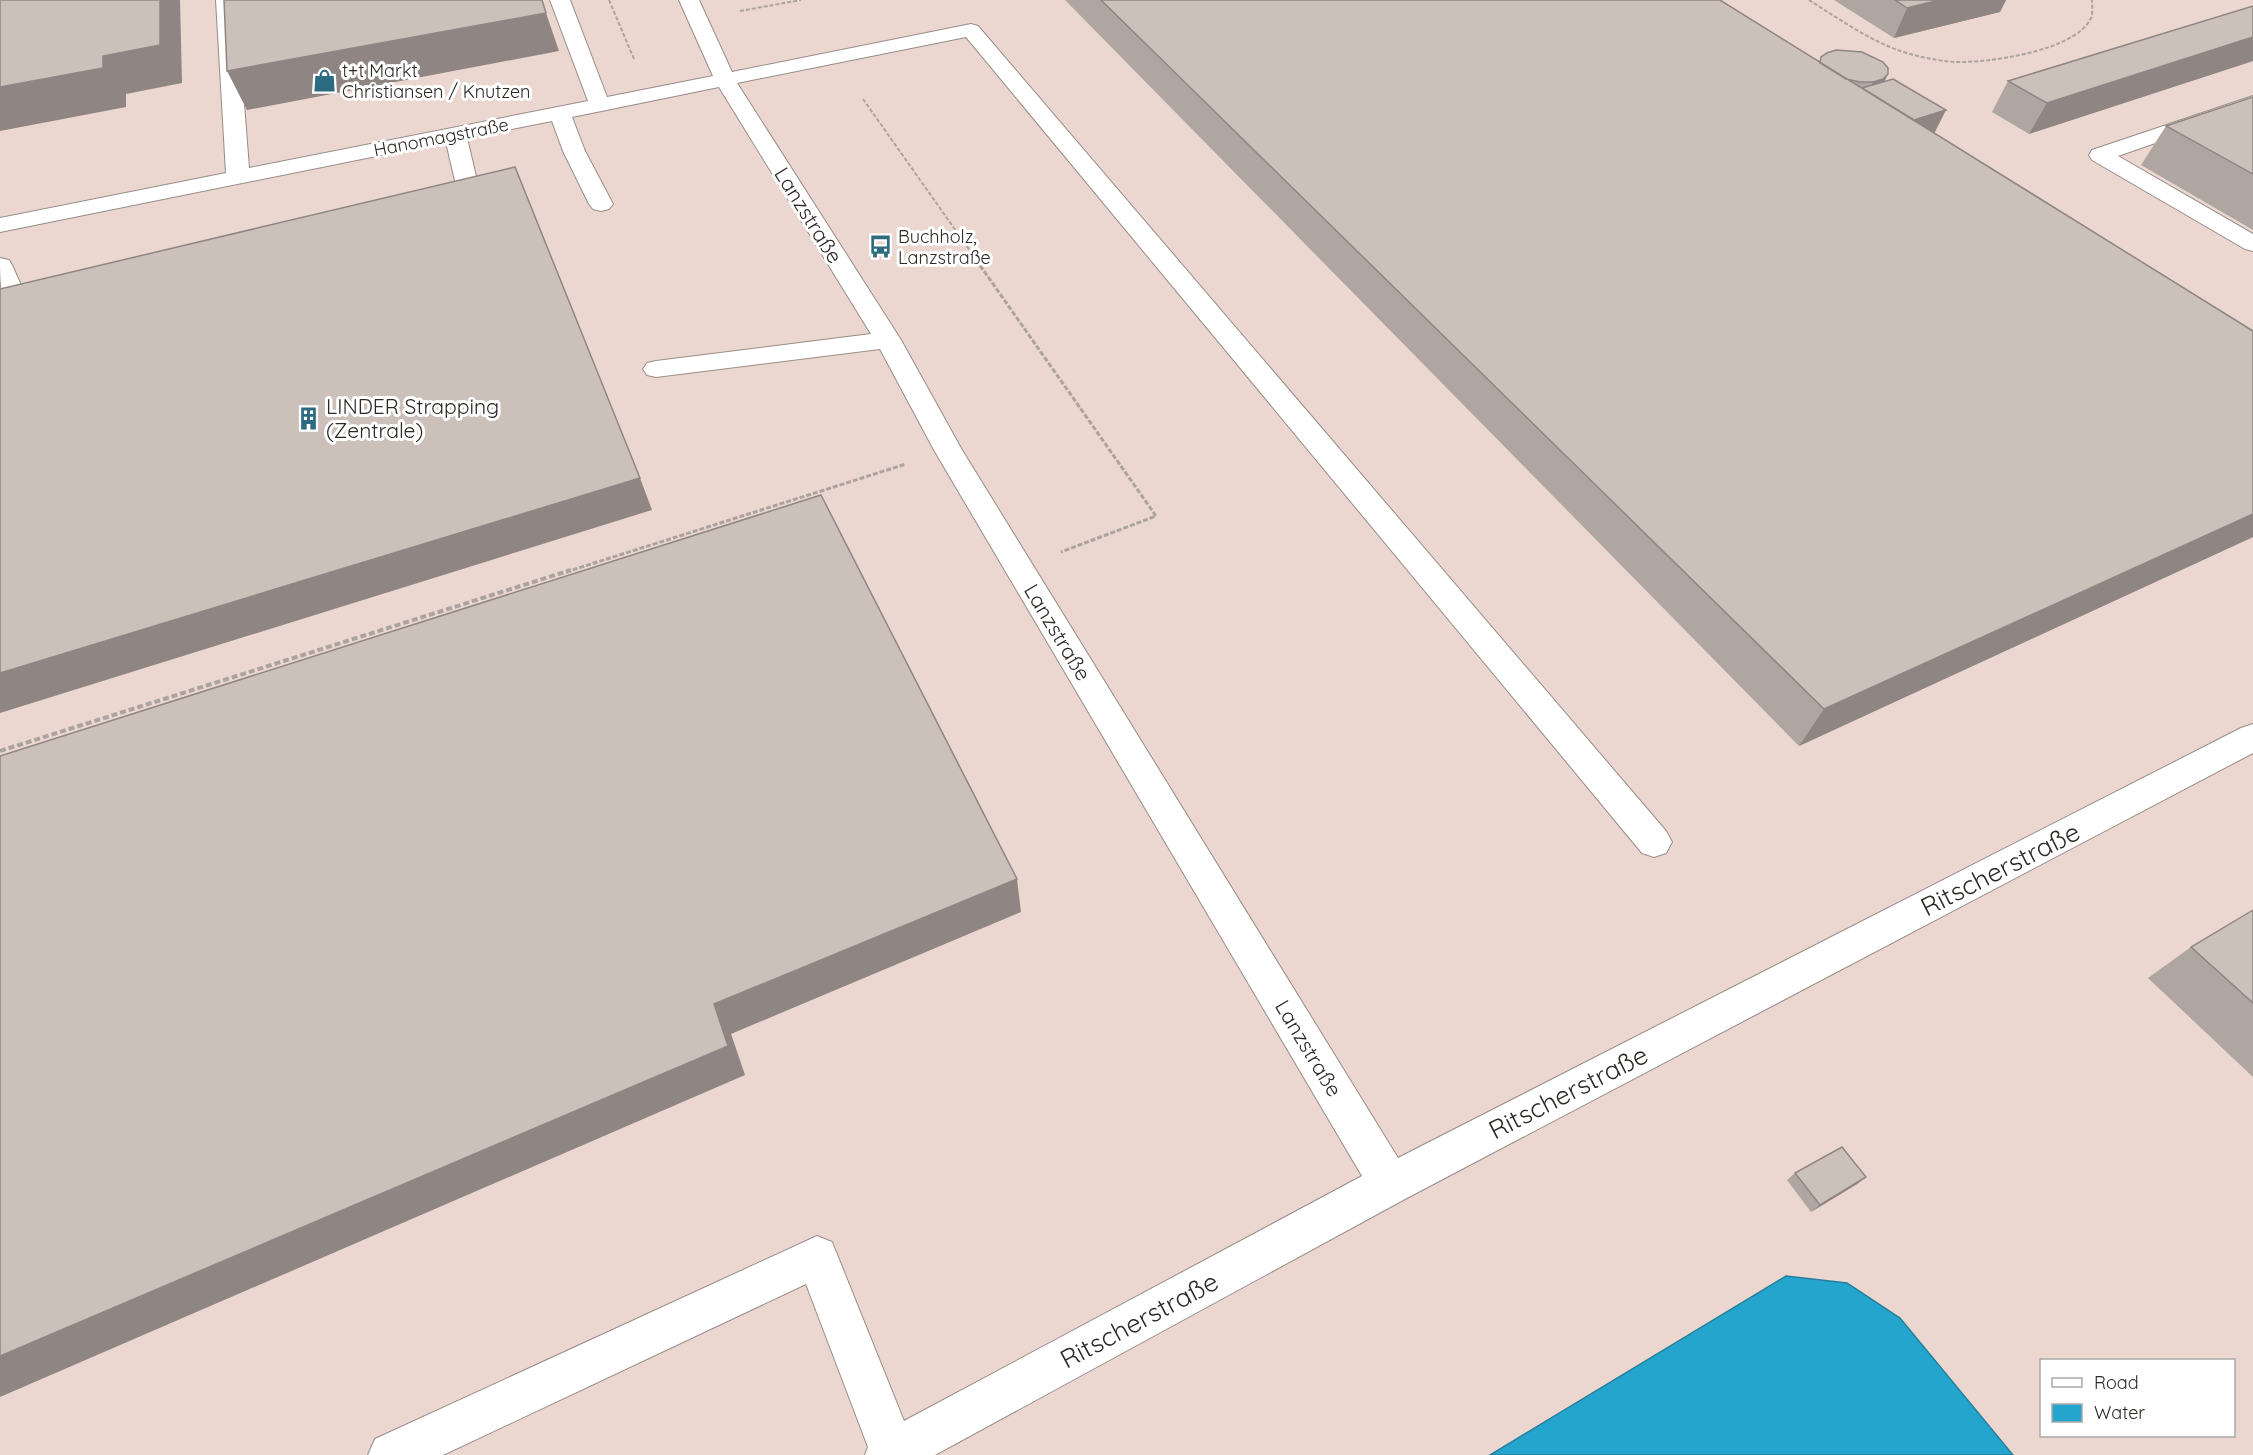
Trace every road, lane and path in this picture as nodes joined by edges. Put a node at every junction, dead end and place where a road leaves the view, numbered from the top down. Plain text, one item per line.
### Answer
1 (226, 0) edge
2 (560, 0) edge
3 (609, 0) edge
4 (689, 0) edge
5 (801, 0) edge
6 (1809, 0) edge
7 (2092, 0) edge
8 (698, 19) junction
9 (725, 80) junction
10 (650, 95) junction
11 (863, 99) dead end
12 (2253, 102) edge
13 (600, 105) junction
14 (560, 113) junction
15 (454, 134) junction
16 (238, 177) junction
17 (426, 198) edge
18 (601, 204) dead end
19 (0, 225) edge
20 (2253, 244) edge
21 (0, 265) edge
22 (15, 301) edge
23 (888, 340) junction
24 (656, 369) dead end
25 (948, 450) junction
26 (1018, 567) junction
27 (2253, 738) edge
28 (0, 751) edge
29 (1654, 842) dead end
30 (1390, 1184) junction
31 (891, 1454) edge
32 (391, 1455) edge

1 - 16 street
2 - 13 street
3 - 10 path
4 - 8 street, Lanzstraße
5 - 8 path
6 - 7 path
8 - 9 street, Lanzstraße
9 - 10 street, Hanomagstraße
9 - 23 street, Lanzstraße
9 - 29 street, Hanomagstraße
10 - 13 street, Hanomagstraße
11 - 26 path
12 - 20 street
13 - 14 street, Hanomagstraße
14 - 15 street, Hanomagstraße
14 - 18 street
15 - 16 street, Hanomagstraße
15 - 17 street
16 - 19 street, Hanomagstraße
21 - 22 street
23 - 24 street
23 - 25 street, Lanzstraße
25 - 26 street, Lanzstraße
25 - 28 path
26 - 30 street, Lanzstraße
27 - 30 street, Ritscherstraße
30 - 31 street, Ritscherstraße
31 - 32 street

